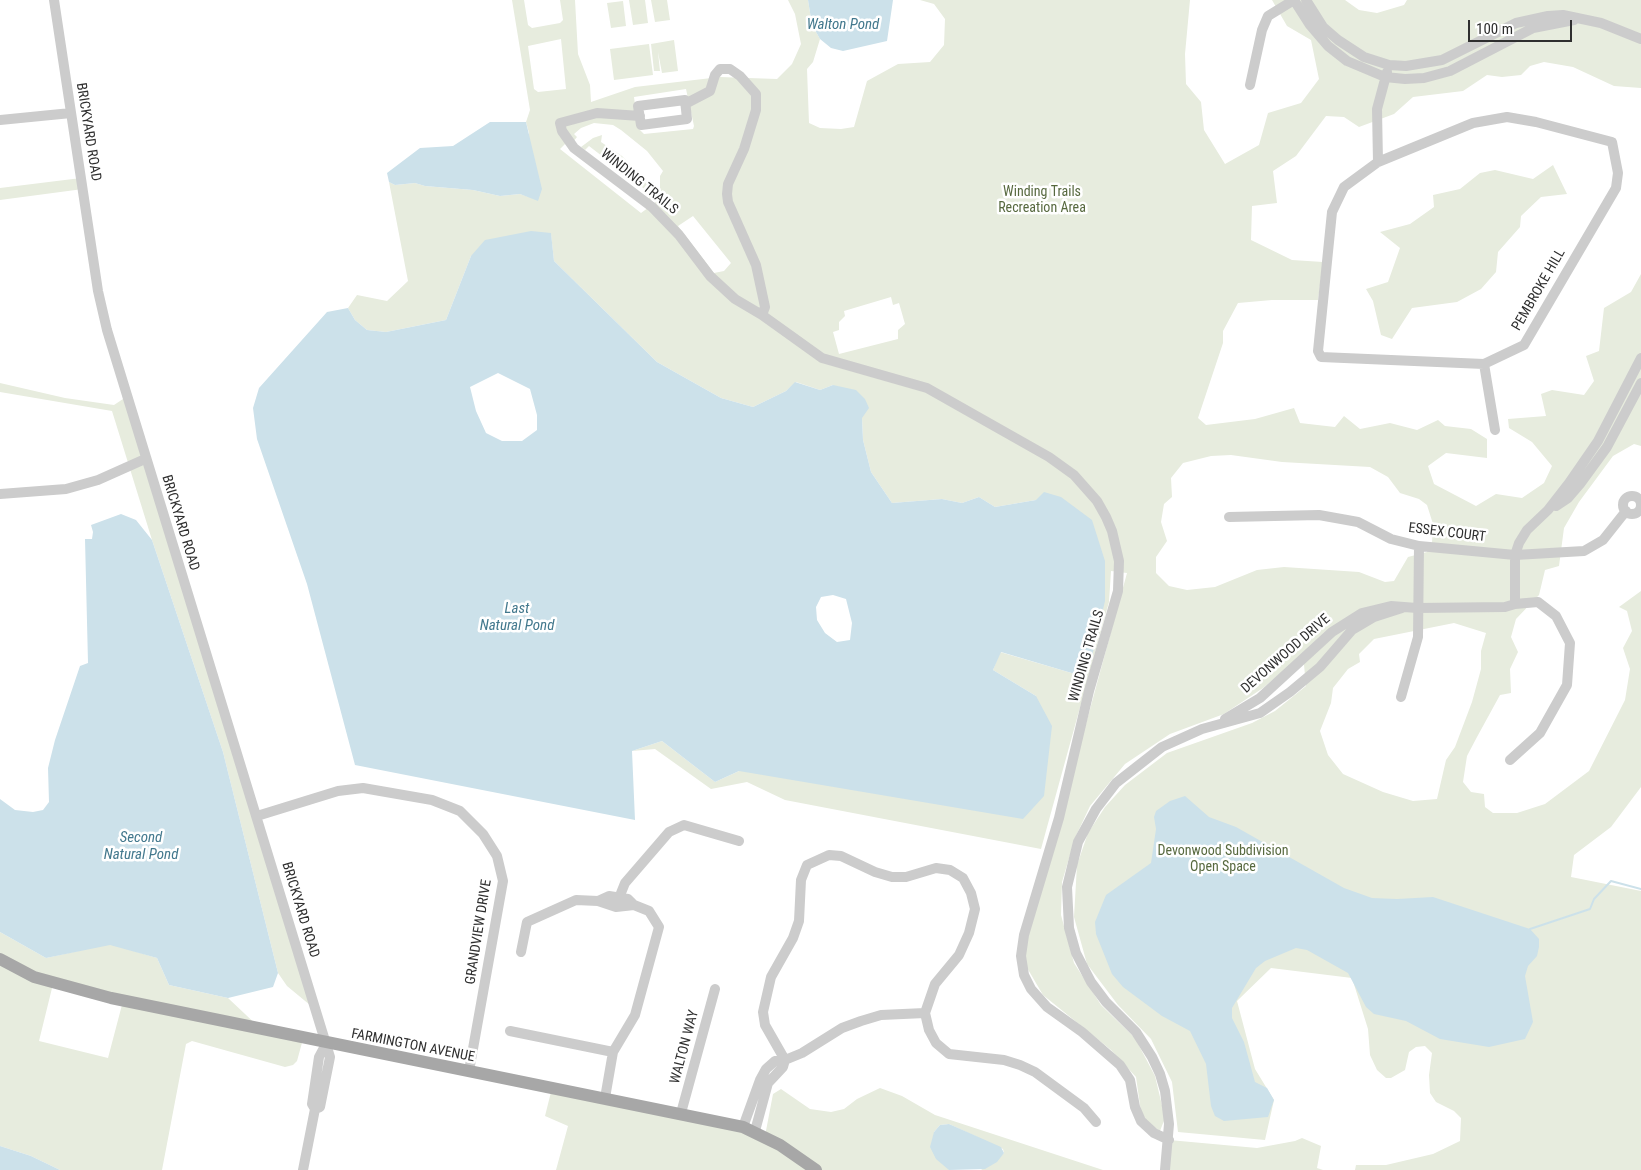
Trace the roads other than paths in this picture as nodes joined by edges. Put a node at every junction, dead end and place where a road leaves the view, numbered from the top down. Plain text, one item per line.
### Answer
1 (54, 0) edge
2 (1294, 0) edge
3 (1306, 0) edge
4 (1580, 19) junction
5 (1641, 39) edge
6 (1388, 64) junction
7 (1385, 77) junction
8 (1250, 85) dead end
9 (685, 104) junction
10 (71, 113) junction
11 (640, 116) junction
12 (0, 120) edge
13 (1378, 162) junction
14 (762, 315) junction
15 (1641, 358) edge
16 (1484, 364) junction
17 (1641, 383) edge
18 (1495, 430) dead end
19 (145, 459) junction
20 (0, 494) edge
21 (1548, 510) junction
22 (1626, 510) dead end
23 (1229, 517) dead end
24 (1419, 546) junction
25 (1515, 555) junction
26 (1515, 604) junction
27 (1402, 608) junction
28 (1417, 608) junction
29 (1401, 697) dead end
30 (1218, 724) junction
31 (1510, 760) dead end
32 (257, 816) junction
33 (739, 841) dead end
34 (619, 898) junction
35 (598, 901) junction
36 (634, 905) junction
37 (521, 952) dead end
38 (0, 960) edge
39 (715, 989) dead end
40 (925, 1013) junction
41 (510, 1030) dead end
42 (326, 1044) junction
43 (613, 1052) junction
44 (784, 1060) junction
45 (469, 1071) junction
46 (605, 1098) junction
47 (681, 1113) junction
48 (1096, 1122) dead end
49 (749, 1129) junction
50 (1169, 1140) junction
51 (303, 1170) edge
52 (816, 1170) edge
53 (1165, 1170) edge

1 - 10 street, BRICKYARD ROAD
2 - 7 street
2 - 8 street
3 - 6 street
4 - 5 street
4 - 6 street
4 - 7 street
6 - 7 street
7 - 13 street
9 - 11 street
9 - 11 street, WINDING TRAILS
9 - 14 street
10 - 12 street
10 - 19 street, BRICKYARD ROAD
11 - 14 street, WINDING TRAILS
13 - 16 street, PEMBROKE HILL
13 - 16 street, PEMBROKE HILL
14 - 50 street, WINDING TRAILS
15 - 21 street
16 - 18 street
17 - 21 street
19 - 20 street
19 - 32 street, BRICKYARD ROAD
21 - 25 street
22 - 25 street, ESSEX COURT
23 - 24 street, ESSEX COURT
24 - 25 street, ESSEX COURT
24 - 28 street
25 - 26 street
26 - 28 street, DEVONWOOD DRIVE
26 - 31 street, DEVONWOOD DRIVE
27 - 28 street, DEVONWOOD DRIVE
27 - 30 street, DEVONWOOD DRIVE
27 - 30 street, DEVONWOOD DRIVE
28 - 29 street
30 - 50 street, DEVONWOOD DRIVE
32 - 42 street, BRICKYARD ROAD
32 - 45 street, GRANDVIEW DRIVE
33 - 34 street
34 - 35 street
34 - 36 street
35 - 36 street
35 - 37 street
36 - 43 street
38 - 42 main road, FARMINGTON AVENUE
39 - 47 street, WALTON WAY
40 - 44 street
40 - 44 street
40 - 48 street
41 - 43 street
42 - 45 main road, FARMINGTON AVENUE
42 - 51 street
43 - 46 street
44 - 49 street
45 - 46 main road, FARMINGTON AVENUE
46 - 47 main road, FARMINGTON AVENUE
47 - 49 main road, FARMINGTON AVENUE
49 - 52 main road, FARMINGTON AVENUE
50 - 53 street, DEVONWOOD DRIVE

